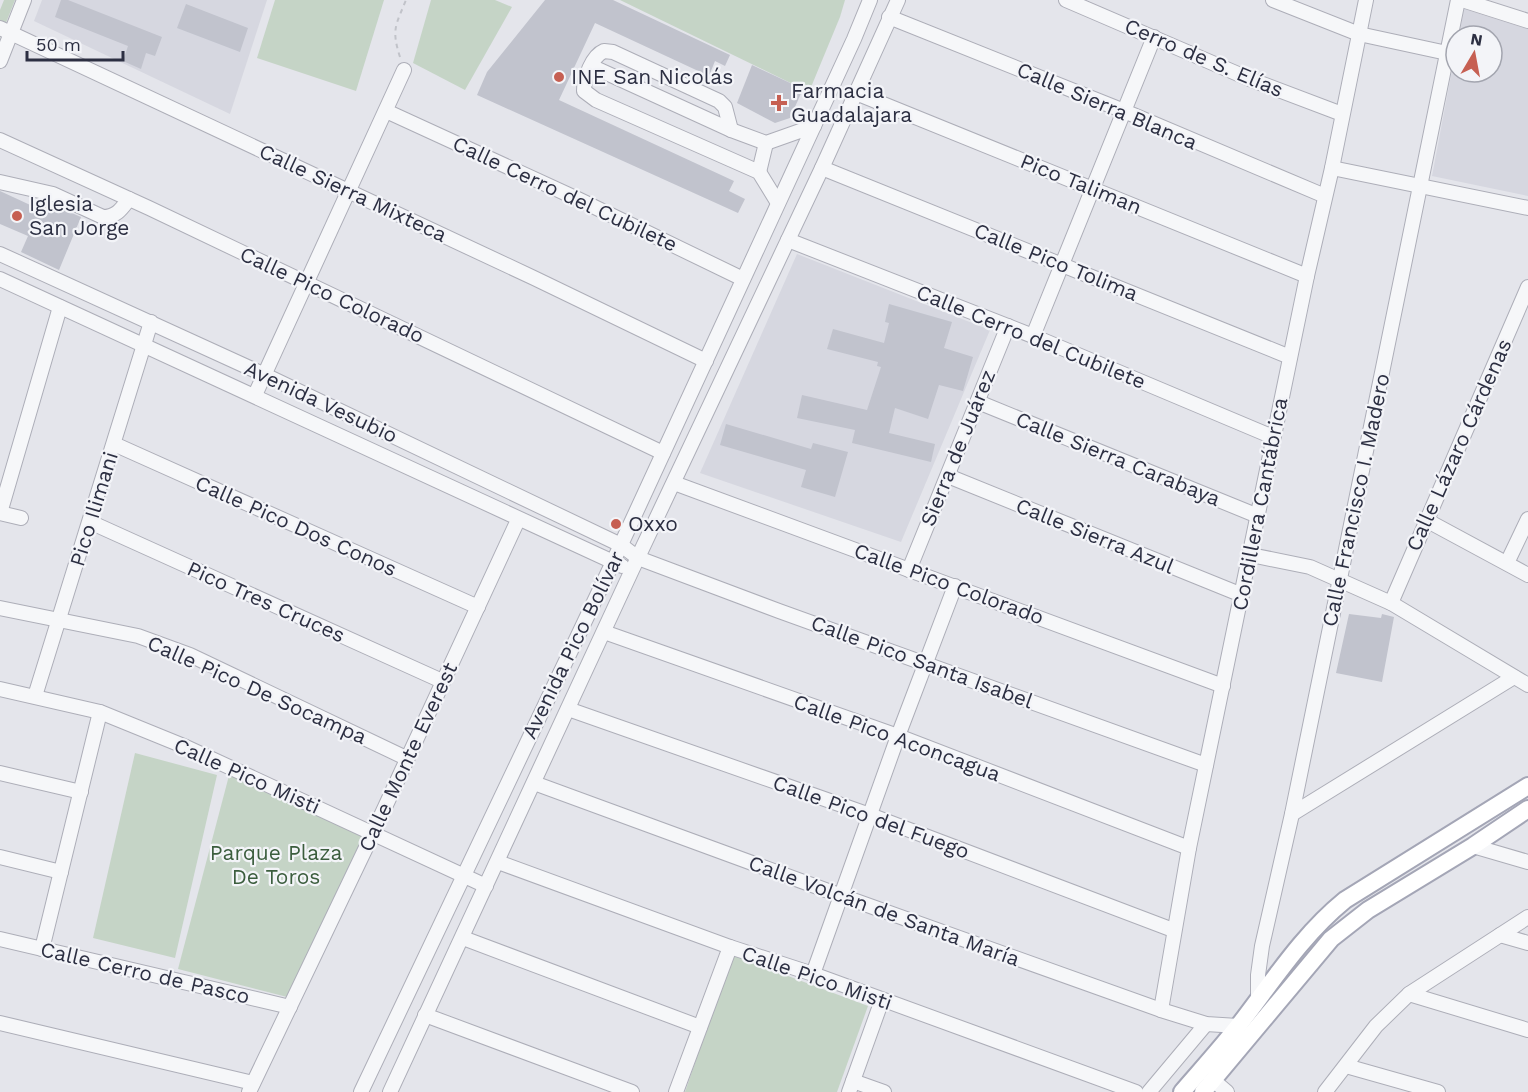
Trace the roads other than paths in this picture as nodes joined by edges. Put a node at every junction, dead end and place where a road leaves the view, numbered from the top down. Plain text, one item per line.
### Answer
1 (24, 0) edge
2 (870, 0) edge
3 (898, 0) edge
4 (1066, 0) edge
5 (1273, 0) edge
6 (1366, 0) edge
7 (1460, 0) edge
8 (889, 17) junction
9 (1528, 21) edge
10 (1454, 24) edge
11 (6, 31) edge
12 (1359, 34) junction
13 (1154, 37) junction
14 (1444, 52) edge
15 (0, 62) edge
16 (591, 66) junction
17 (1444, 68) edge
18 (404, 70) road end
19 (856, 93) junction
20 (386, 111) junction
21 (1124, 111) junction
22 (1342, 114) junction
23 (814, 126) junction
24 (730, 130) junction
25 (0, 140) edge
26 (766, 142) junction
27 (822, 168) junction
28 (1332, 168) junction
29 (759, 172) junction
30 (0, 182) edge
31 (1421, 186) junction
32 (1093, 189) junction
33 (349, 191) junction
34 (1325, 196) junction
35 (129, 199) junction
36 (778, 203) junction
37 (1528, 208) edge
38 (788, 240) junction
39 (0, 254) edge
40 (1063, 265) junction
41 (1307, 276) junction
42 (0, 279) edge
43 (743, 279) junction
44 (307, 283) junction
45 (7, 284) edge
46 (1528, 287) edge
47 (60, 307) junction
48 (150, 322) junction
49 (1008, 326) junction
50 (1033, 336) junction
51 (144, 344) junction
52 (1290, 357) junction
53 (706, 361) junction
54 (265, 375) junction
55 (255, 395) junction
56 (978, 402) junction
57 (1273, 437) junction
58 (114, 444) junction
59 (663, 453) junction
60 (948, 476) junction
61 (674, 483) junction
62 (0, 513) edge
63 (1258, 516) junction
64 (21, 518) dead end
65 (1528, 519) edge
66 (518, 520) junction
67 (1426, 520) junction
68 (90, 522) junction
69 (621, 545) junction
70 (1251, 555) junction
71 (613, 562) junction
72 (1507, 563) junction
73 (635, 564) junction
74 (909, 570) junction
75 (1528, 575) edge
76 (1339, 579) junction
77 (955, 586) junction
78 (1242, 596) junction
79 (1391, 603) junction
80 (478, 607) junction
81 (0, 608) edge
82 (58, 620) junction
83 (604, 632) junction
84 (926, 663) junction
85 (1514, 676) junction
86 (442, 681) junction
87 (1528, 685) edge
88 (1223, 686) junction
89 (0, 689) edge
90 (35, 696) junction
91 (568, 709) junction
92 (100, 712) junction
93 (898, 736) junction
94 (406, 758) junction
95 (1206, 765) junction
96 (0, 773) edge
97 (534, 783) junction
98 (1528, 786) edge
99 (81, 792) junction
100 (1528, 809) edge
101 (1292, 814) junction
102 (870, 816) junction
103 (373, 833) junction
104 (1473, 846) junction
105 (1189, 848) junction
106 (0, 857) edge
107 (498, 862) junction
108 (1528, 862) edge
109 (61, 872) junction
110 (464, 875) junction
111 (486, 886) junction
112 (842, 896) junction
113 (1528, 917) edge
114 (1173, 930) junction
115 (1500, 935) junction
116 (463, 938) junction
117 (0, 939) edge
118 (1528, 943) edge
119 (730, 947) junction
120 (42, 949) junction
121 (813, 974) junction
122 (1408, 994) junction
123 (1258, 999) junction
124 (882, 1000) junction
125 (290, 1007) junction
126 (1161, 1010) junction
127 (425, 1015) junction
128 (0, 1023) edge
129 (1206, 1024) junction
130 (1238, 1026) junction
131 (700, 1027) junction
132 (1528, 1030) edge
133 (1346, 1066) junction
134 (1208, 1086) edge
135 (251, 1087) edge
136 (851, 1087) edge
137 (360, 1092) edge
138 (390, 1092) edge
139 (632, 1092) edge
140 (676, 1092) edge
141 (884, 1092) edge
142 (1136, 1092) edge
143 (1149, 1092) edge
144 (1182, 1092) edge
145 (1227, 1092) edge
146 (1325, 1092) edge
147 (1438, 1092) edge

1 - 11 street
2 - 23 street, Avenida Pico Bolívar
3 - 8 street, Avenida Pico Bolívar
4 - 13 street, Cerro de S. Elías
5 - 12 street
6 - 12 street, Cordillera Cantábrica
7 - 9 street
7 - 10 street, Calle Francisco I. Madero
8 - 19 street, Avenida Pico Bolívar
8 - 21 street, Calle Sierra Blanca
11 - 15 street
11 - 33 street, Calle Sierra Mixteca
12 - 14 street
12 - 22 street, Cordillera Cantábrica
13 - 21 street
13 - 22 street, Cerro de S. Elías
16 - 24 street
16 - 24 street
16 - 29 street
17 - 31 street, Calle Francisco I. Madero
18 - 20 street
19 - 27 street, Avenida Pico Bolívar
19 - 32 street, Pico Taliman
20 - 33 street
20 - 43 street, Calle Cerro del Cubilete
21 - 32 street
21 - 34 street, Calle Sierra Blanca
22 - 28 street, Cordillera Cantábrica
23 - 26 street
23 - 36 street, Avenida Pico Bolívar
24 - 26 street
25 - 35 street, Calle Pico Colorado
26 - 29 street
27 - 38 street, Avenida Pico Bolívar
27 - 40 street, Calle Pico Tolima
28 - 31 street
28 - 34 street, Cordillera Cantábrica
29 - 36 street
30 - 35 street
31 - 37 street
31 - 76 street, Calle Francisco I. Madero
32 - 40 street
32 - 41 street, Pico Taliman
33 - 44 street
33 - 53 street, Calle Sierra Mixteca
34 - 41 street, Cordillera Cantábrica
35 - 44 street, Calle Pico Colorado
36 - 43 street, Avenida Pico Bolívar
38 - 49 street, Calle Cerro del Cubilete
38 - 61 street, Avenida Pico Bolívar
39 - 48 street, Avenida Vesubio
40 - 50 street
40 - 52 street, Calle Pico Tolima
41 - 52 street, Cordillera Cantábrica
42 - 45 street, Avenida Vesubio
43 - 53 street, Avenida Pico Bolívar
44 - 54 street
44 - 59 street, Calle Pico Colorado
45 - 47 street, Avenida Vesubio
46 - 67 street, Calle Lázaro Cárdenas
47 - 51 street, Avenida Vesubio
47 - 62 street
48 - 51 street, Pico Ilimani
48 - 54 street, Avenida Vesubio
49 - 50 street, Calle Cerro del Cubilete
49 - 56 street, Sierra de Juárez
50 - 57 street, Calle Cerro del Cubilete
51 - 55 street, Avenida Vesubio
51 - 58 street, Pico Ilimani
52 - 57 street, Cordillera Cantábrica
53 - 59 street, Avenida Pico Bolívar
54 - 55 street
54 - 69 street, Avenida Vesubio
55 - 66 street, Avenida Vesubio
56 - 60 street, Sierra de Juárez
56 - 63 street, Calle Sierra Carabaya
57 - 63 street, Cordillera Cantábrica
58 - 68 street, Pico Ilimani
58 - 80 street, Calle Pico Dos Conos
59 - 69 street, Avenida Pico Bolívar
60 - 74 street, Sierra de Juárez
60 - 78 street, Calle Sierra Azul
61 - 73 street, Avenida Pico Bolívar
61 - 74 street, Calle Pico Colorado
62 - 64 street
63 - 70 street, Cordillera Cantábrica
65 - 72 street
66 - 71 street, Avenida Vesubio
66 - 80 street, Calle Monte Everest
67 - 72 street
67 - 79 street, Calle Lázaro Cárdenas
68 - 82 street, Pico Ilimani
68 - 86 street, Pico Tres Cruces
69 - 71 street, Avenida Pico Bolívar
69 - 73 street, Avenida Vesubio
70 - 76 street
70 - 78 street, Cordillera Cantábrica
71 - 73 street, Avenida Vesubio
71 - 110 street, Avenida Pico Bolívar
72 - 75 street
73 - 83 street, Avenida Pico Bolívar
73 - 84 street, Calle Pico Santa Isabel
74 - 77 street, Calle Pico Colorado
76 - 79 street
76 - 101 street, Calle Francisco I. Madero
77 - 84 street
77 - 88 street, Calle Pico Colorado
78 - 88 street, Cordillera Cantábrica
79 - 85 street
80 - 86 street, Calle Monte Everest
81 - 82 street, Calle Pico De Socampa
82 - 90 street, Pico Ilimani
82 - 94 street, Calle Pico De Socampa
83 - 91 street, Avenida Pico Bolívar
83 - 93 street, Calle Pico Aconcagua
84 - 93 street
84 - 95 street, Calle Pico Santa Isabel
85 - 87 street
85 - 101 street
86 - 94 street, Calle Monte Everest
88 - 95 street, Cordillera Cantábrica
89 - 90 street, Calle Pico Misti
90 - 92 street, Calle Pico Misti
91 - 97 street, Avenida Pico Bolívar
91 - 102 street, Calle Pico del Fuego
92 - 99 street
92 - 103 street, Calle Pico Misti
93 - 102 street
93 - 105 street, Calle Pico Aconcagua
94 - 103 street, Calle Monte Everest
95 - 105 street, Cordillera Cantábrica
96 - 99 street
97 - 107 street, Avenida Pico Bolívar
97 - 112 street, Calle Volcán de Santa María
98 - 123 main road
99 - 109 street
100 - 104 main road
101 - 123 street, Calle Francisco I. Madero
102 - 112 street
102 - 114 street, Calle Pico del Fuego
103 - 110 street, Calle Pico Misti
103 - 125 street, Calle Monte Everest
104 - 108 street
104 - 134 main road
105 - 114 street, Cordillera Cantábrica
106 - 109 street
107 - 111 street, Avenida Pico Bolívar
107 - 119 street, Calle Pico Misti
109 - 120 street
110 - 111 street, Calle Pico Misti
110 - 137 street, Avenida Pico Bolívar
111 - 116 street, Avenida Pico Bolívar
112 - 121 street
112 - 126 street, Calle Volcán de Santa María
113 - 115 street
114 - 126 street, Cordillera Cantábrica
115 - 118 street
115 - 122 street
116 - 127 street, Avenida Pico Bolívar
116 - 131 street
117 - 120 street, Calle Cerro de Pasco
119 - 121 street, Calle Pico Misti
119 - 131 street
120 - 125 street, Calle Cerro de Pasco
121 - 124 street, Calle Pico Misti
122 - 132 street
122 - 133 street
123 - 130 main road
124 - 136 street
124 - 142 street, Calle Pico Misti
125 - 135 street, Calle Monte Everest
126 - 129 street, Calle Volcán de Santa María
127 - 138 street, Avenida Pico Bolívar
127 - 139 street
128 - 135 street
129 - 130 street, Calle Volcán de Santa María
129 - 143 street
130 - 144 main road
131 - 140 street
133 - 146 street
133 - 147 street
134 - 145 street
136 - 141 street

